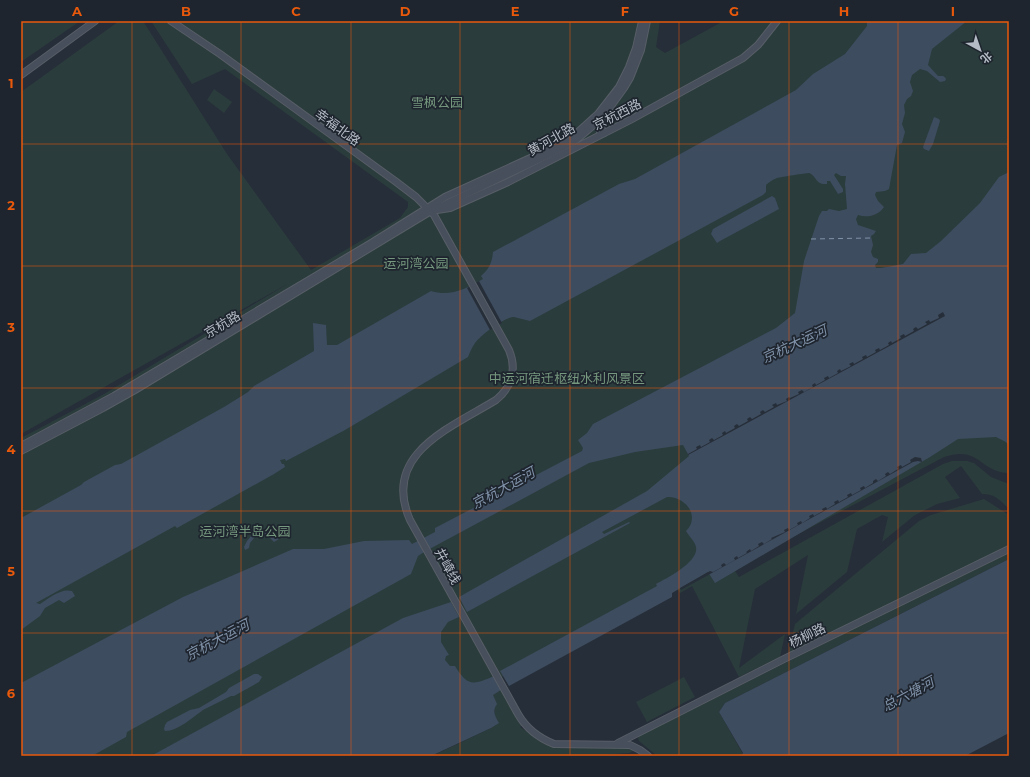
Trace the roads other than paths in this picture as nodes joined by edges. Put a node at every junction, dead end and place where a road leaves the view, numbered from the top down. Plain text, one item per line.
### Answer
1 (95, 21) edge
2 (171, 21) edge
3 (642, 21) edge
4 (647, 21) edge
5 (777, 21) edge
6 (21, 75) edge
7 (603, 126) dead end
8 (604, 133) junction
9 (429, 209) junction
10 (496, 327) joint
11 (21, 446) edge
12 (21, 451) edge
13 (1009, 549) edge
14 (617, 744) junction
15 (648, 756) edge

1 - 6 street
2 - 9 street, 幸福北路
3 - 9 street, 黄河北路
4 - 9 street, 黄河北路
5 - 8 street, 京杭西路
7 - 8 street
8 - 9 street, 京杭西路
9 - 10 street, 幸福北路
9 - 11 street, 京杭路
9 - 12 street, 京杭路
10 - 14 street, 井嶂线
13 - 14 street, 杨柳路
14 - 15 street, 井嶂线

